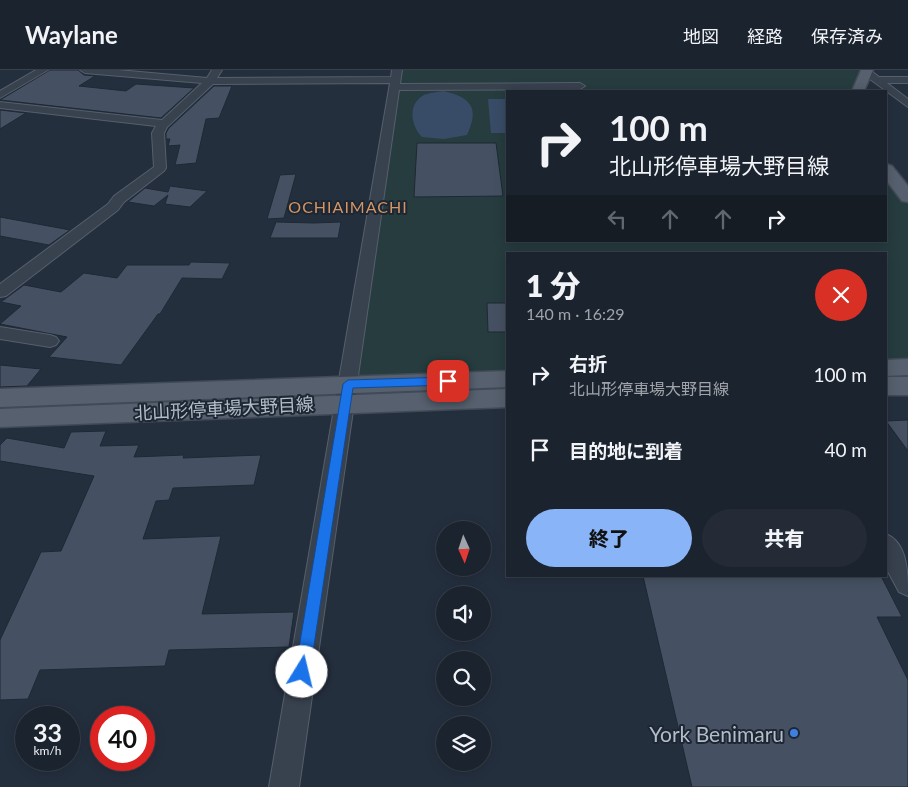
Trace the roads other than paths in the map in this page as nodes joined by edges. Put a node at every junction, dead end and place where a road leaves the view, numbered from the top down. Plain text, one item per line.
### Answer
1 (43, 70) edge
2 (85, 70) edge
3 (866, 71) edge
4 (214, 76) edge
5 (395, 79) edge
6 (878, 80) junction
7 (908, 80) edge
8 (580, 85) edge
9 (858, 90) edge
10 (0, 95) edge
11 (908, 104) edge
12 (0, 105) edge
13 (165, 124) junction
14 (887, 170) edge
15 (904, 192) edge
16 (0, 292) edge
17 (0, 333) edge
18 (50, 341) dead end
19 (908, 367) edge
20 (887, 368) edge
21 (506, 379) edge
22 (887, 386) edge
23 (908, 386) edge
24 (347, 393) junction
25 (0, 398) edge
26 (506, 398) edge
27 (0, 418) edge
28 (887, 546) edge
29 (908, 584) edge
30 (284, 787) edge

1 - 10 street
2 - 4 street
3 - 6 street
3 - 9 main road
4 - 5 street
4 - 13 street
5 - 8 street
5 - 24 street
6 - 7 street
6 - 11 street
12 - 13 street
13 - 16 street
14 - 15 main road
17 - 18 street
19 - 20 main road
21 - 24 main road, 北山形停車場大野目線
22 - 23 main road
24 - 25 main road, 北山形停車場大野目線
24 - 26 main road, 北山形停車場大野目線
24 - 27 main road, 北山形停車場大野目線
24 - 30 street
28 - 29 street

